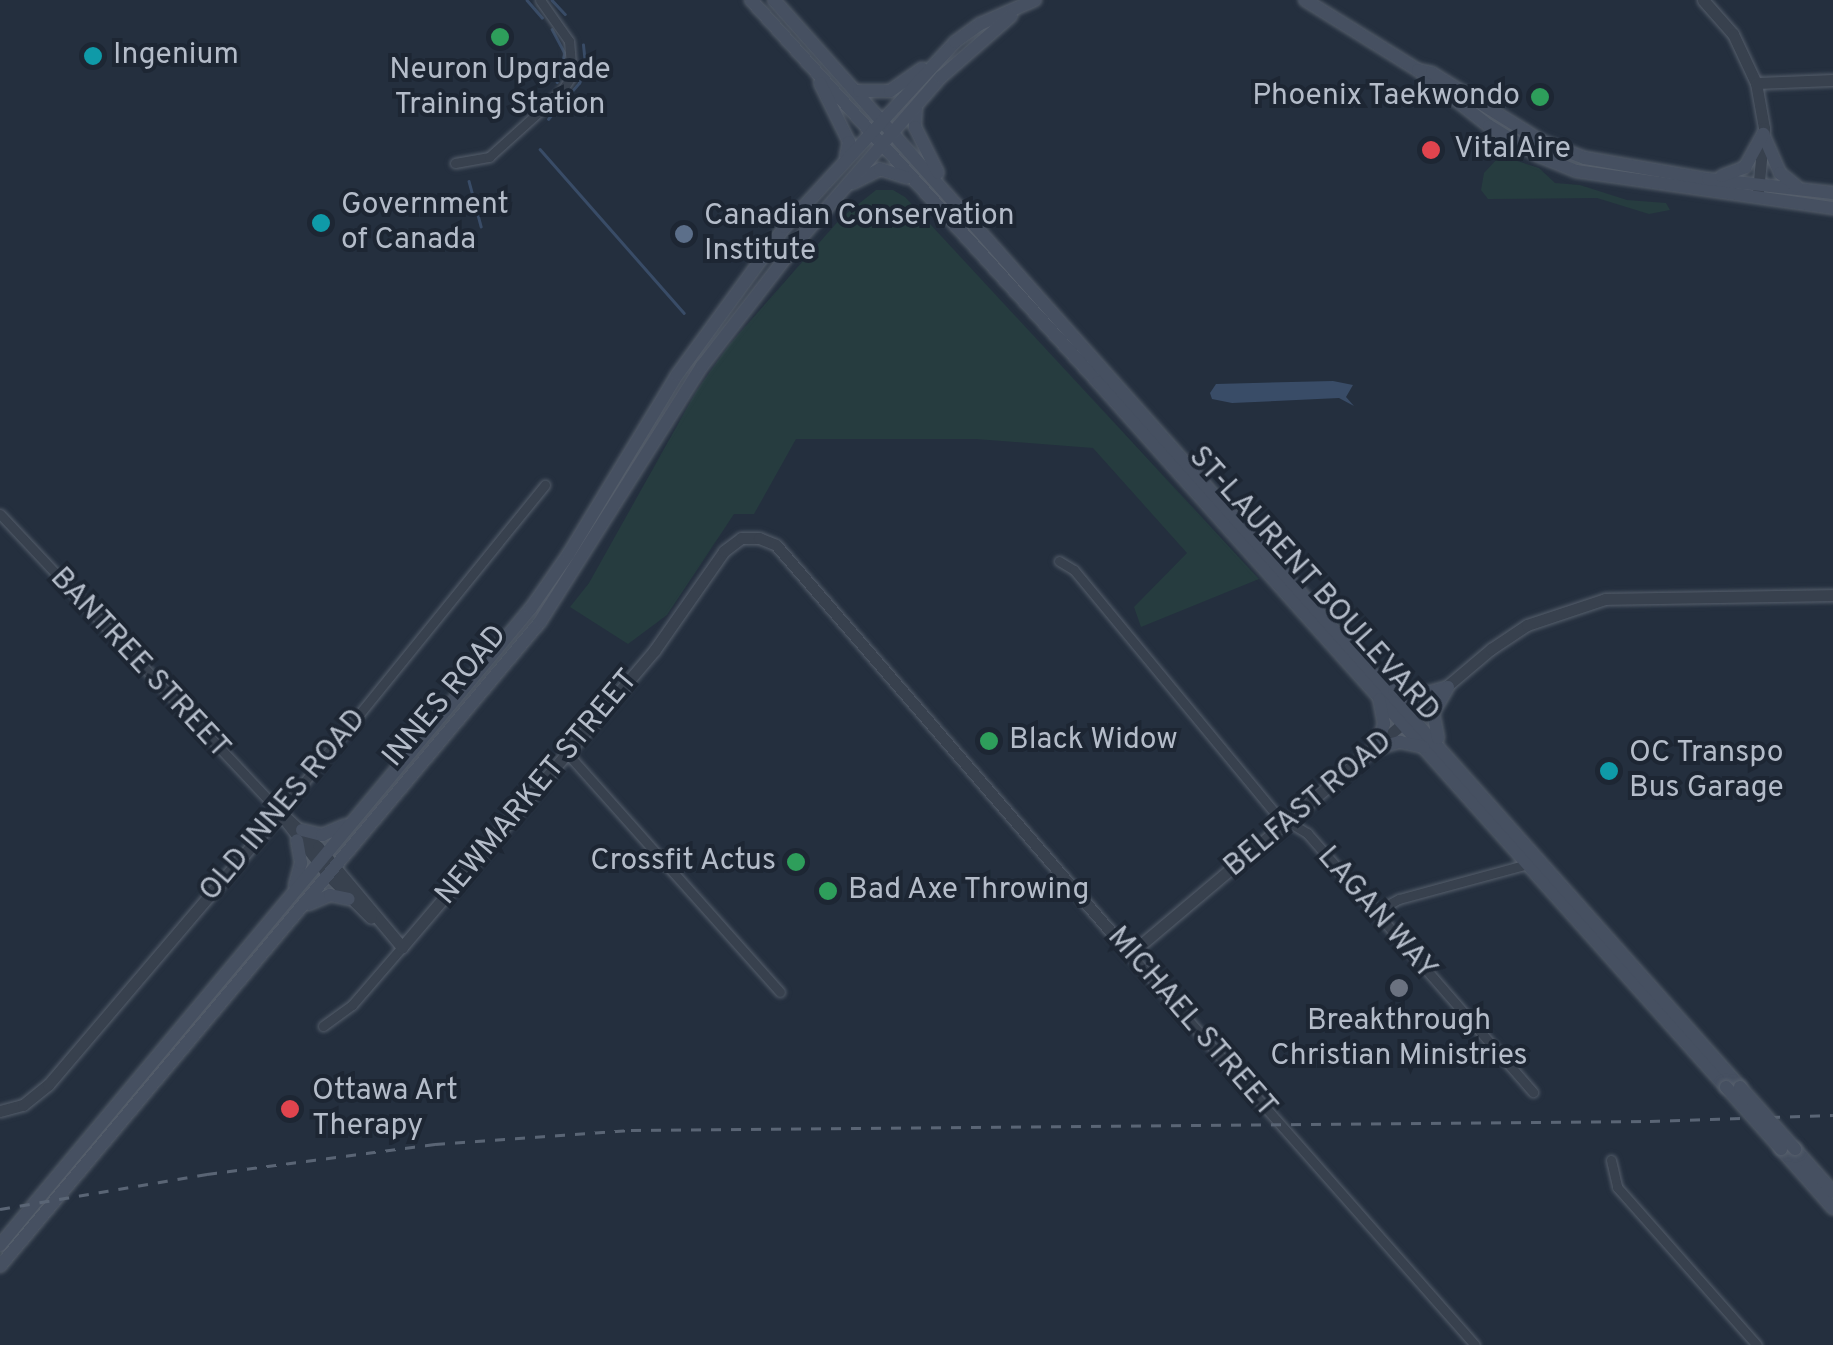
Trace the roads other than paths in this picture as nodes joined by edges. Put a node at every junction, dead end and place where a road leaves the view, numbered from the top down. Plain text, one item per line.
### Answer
1 (540, 0) edge
2 (751, 0) edge
3 (774, 0) edge
4 (1035, 0) edge
5 (1306, 0) edge
6 (1704, 0) edge
7 (1020, 7) junction
8 (940, 56) junction
9 (809, 64) junction
10 (1418, 70) junction
11 (1833, 80) edge
12 (1756, 83) junction
13 (860, 90) junction
14 (916, 106) junction
15 (883, 119) junction
16 (871, 132) junction
17 (894, 132) junction
18 (1764, 134) junction
19 (882, 145) junction
20 (845, 159) junction
21 (455, 163) dead end
22 (1708, 179) junction
23 (1760, 183) junction
24 (923, 188) junction
25 (1800, 188) junction
26 (842, 189) junction
27 (1833, 193) edge
28 (1757, 200) junction
29 (958, 204) junction
30 (1833, 208) edge
31 (1104, 381) junction
32 (545, 485) dead end
33 (0, 514) edge
34 (741, 538) joint
35 (1059, 562) dead end
36 (1833, 594) edge
37 (1448, 687) junction
38 (1384, 693) junction
39 (1410, 721) junction
40 (1425, 747) junction
41 (1378, 748) junction
42 (1443, 749) junction
43 (567, 753) junction
44 (280, 812) junction
45 (356, 818) junction
46 (1291, 821) junction
47 (300, 835) junction
48 (321, 859) junction
49 (1528, 864) junction
50 (332, 873) junction
51 (290, 897) junction
52 (348, 898) junction
53 (302, 906) junction
54 (1377, 911) junction
55 (381, 925) junction
56 (402, 947) junction
57 (1130, 954) junction
58 (780, 992) dead end
59 (323, 1026) dead end
60 (1733, 1087) junction
61 (1532, 1092) dead end
62 (3, 1110) edge
63 (1788, 1149) junction
64 (1611, 1160) dead end
65 (1833, 1192) edge
66 (1833, 1208) edge
67 (0, 1244) edge
68 (0, 1266) edge
69 (1475, 1345) edge
70 (1758, 1345) edge

1 - 21 street
2 - 9 main road, ST-LAURENT BOULEVARD
3 - 13 main road, ST-LAURENT BOULEVARD
4 - 7 main road
5 - 10 main road
6 - 12 street
7 - 8 main road
7 - 14 main road, INNES ROAD
8 - 13 main road
8 - 15 main road, INNES ROAD
9 - 16 main road, ST-LAURENT BOULEVARD
9 - 20 main road
10 - 22 main road
10 - 28 main road
11 - 12 street
12 - 18 street
13 - 15 main road, ST-LAURENT BOULEVARD
14 - 17 main road, INNES ROAD
14 - 29 main road
15 - 16 main road, INNES ROAD
15 - 17 main road, ST-LAURENT BOULEVARD
16 - 19 main road, ST-LAURENT BOULEVARD
16 - 20 main road, INNES ROAD
17 - 19 main road, INNES ROAD
17 - 29 main road, ST-LAURENT BOULEVARD
18 - 22 main road
18 - 23 street
18 - 25 main road
19 - 24 main road, ST-LAURENT BOULEVARD
19 - 26 main road, INNES ROAD
20 - 45 main road, INNES ROAD
22 - 23 main road
23 - 25 main road
23 - 28 street
24 - 26 main road
24 - 31 main road, ST-LAURENT BOULEVARD
25 - 27 main road
26 - 50 main road, INNES ROAD
28 - 30 main road
29 - 31 main road, ST-LAURENT BOULEVARD
31 - 38 main road, ST-LAURENT BOULEVARD
32 - 44 street, OLD INNES ROAD
33 - 44 street, BANTREE STREET
34 - 43 street, NEWMARKET STREET
34 - 57 street, MICHAEL STREET
35 - 46 street, LAGAN WAY
36 - 37 street, BELFAST ROAD
37 - 38 main road
37 - 39 street, BELFAST ROAD
37 - 42 main road
38 - 39 main road, ST-LAURENT BOULEVARD
38 - 41 main road
39 - 40 main road, ST-LAURENT BOULEVARD
39 - 41 street, BELFAST ROAD
39 - 42 main road, ST-LAURENT BOULEVARD
40 - 41 main road
40 - 49 main road, ST-LAURENT BOULEVARD
41 - 46 street, BELFAST ROAD
42 - 60 main road, ST-LAURENT BOULEVARD
43 - 56 street, NEWMARKET STREET
43 - 58 street
44 - 47 street, BANTREE STREET
44 - 62 street, OLD INNES ROAD
45 - 47 main road
45 - 48 main road, INNES ROAD
46 - 54 street, LAGAN WAY
46 - 57 street, BELFAST ROAD
47 - 48 street, BANTREE STREET
47 - 51 main road
48 - 50 street, BANTREE STREET
48 - 51 main road, INNES ROAD
49 - 54 street
49 - 60 main road, ST-LAURENT BOULEVARD
50 - 52 street, BANTREE STREET
50 - 53 main road, INNES ROAD
50 - 55 street, BANTREE STREET
51 - 67 main road, INNES ROAD
52 - 53 main road
52 - 55 street, BANTREE STREET
53 - 68 main road, INNES ROAD
54 - 61 street, LAGAN WAY
55 - 56 street, BANTREE STREET
56 - 59 street, NEWMARKET STREET
57 - 69 street, MICHAEL STREET
60 - 63 main road, ST-LAURENT BOULEVARD, bridge
63 - 65 main road, ST-LAURENT BOULEVARD
63 - 66 main road, ST-LAURENT BOULEVARD
64 - 70 street

